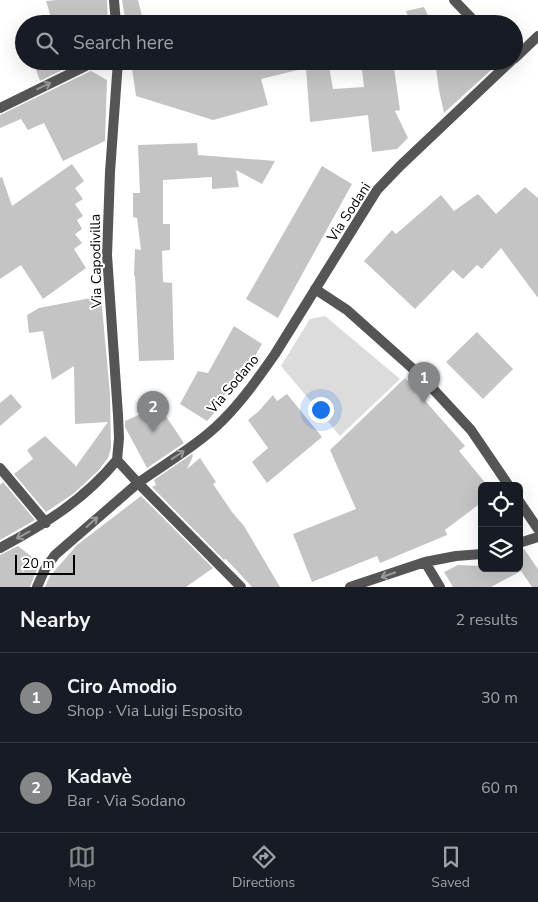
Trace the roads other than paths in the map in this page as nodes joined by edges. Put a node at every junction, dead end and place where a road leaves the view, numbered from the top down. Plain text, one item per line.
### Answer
1 (114, 0) edge
2 (454, 0) edge
3 (115, 15) edge
4 (468, 15) edge
5 (538, 36) edge
6 (523, 50) edge
7 (78, 70) edge
8 (117, 70) edge
9 (501, 70) edge
10 (0, 108) edge
11 (316, 289) junction
12 (275, 354) joint
13 (117, 460) junction
14 (0, 468) edge
15 (506, 482) edge
16 (138, 483) junction
17 (523, 508) edge
18 (46, 523) junction
19 (538, 530) edge
20 (538, 537) edge
21 (523, 542) edge
22 (0, 548) edge
23 (478, 554) edge
24 (425, 562) junction
25 (37, 587) edge
26 (241, 587) edge
27 (350, 587) edge
28 (440, 587) edge

1 - 3 street
2 - 4 street
5 - 6 street
10 -> 7 street
8 - 13 street, Via Capodivilla
9 - 11 street, Via Sodani
11 - 12 street, Via Sodani
11 - 15 street
16 -> 12 street, Via Sodano
13 - 16 street
13 - 18 street
14 - 18 street
25 -> 16 street, Via Sodano
16 - 26 street
17 - 19 street
18 -> 22 street
20 - 21 street
23 - 24 street
24 -> 27 street
24 - 28 street

